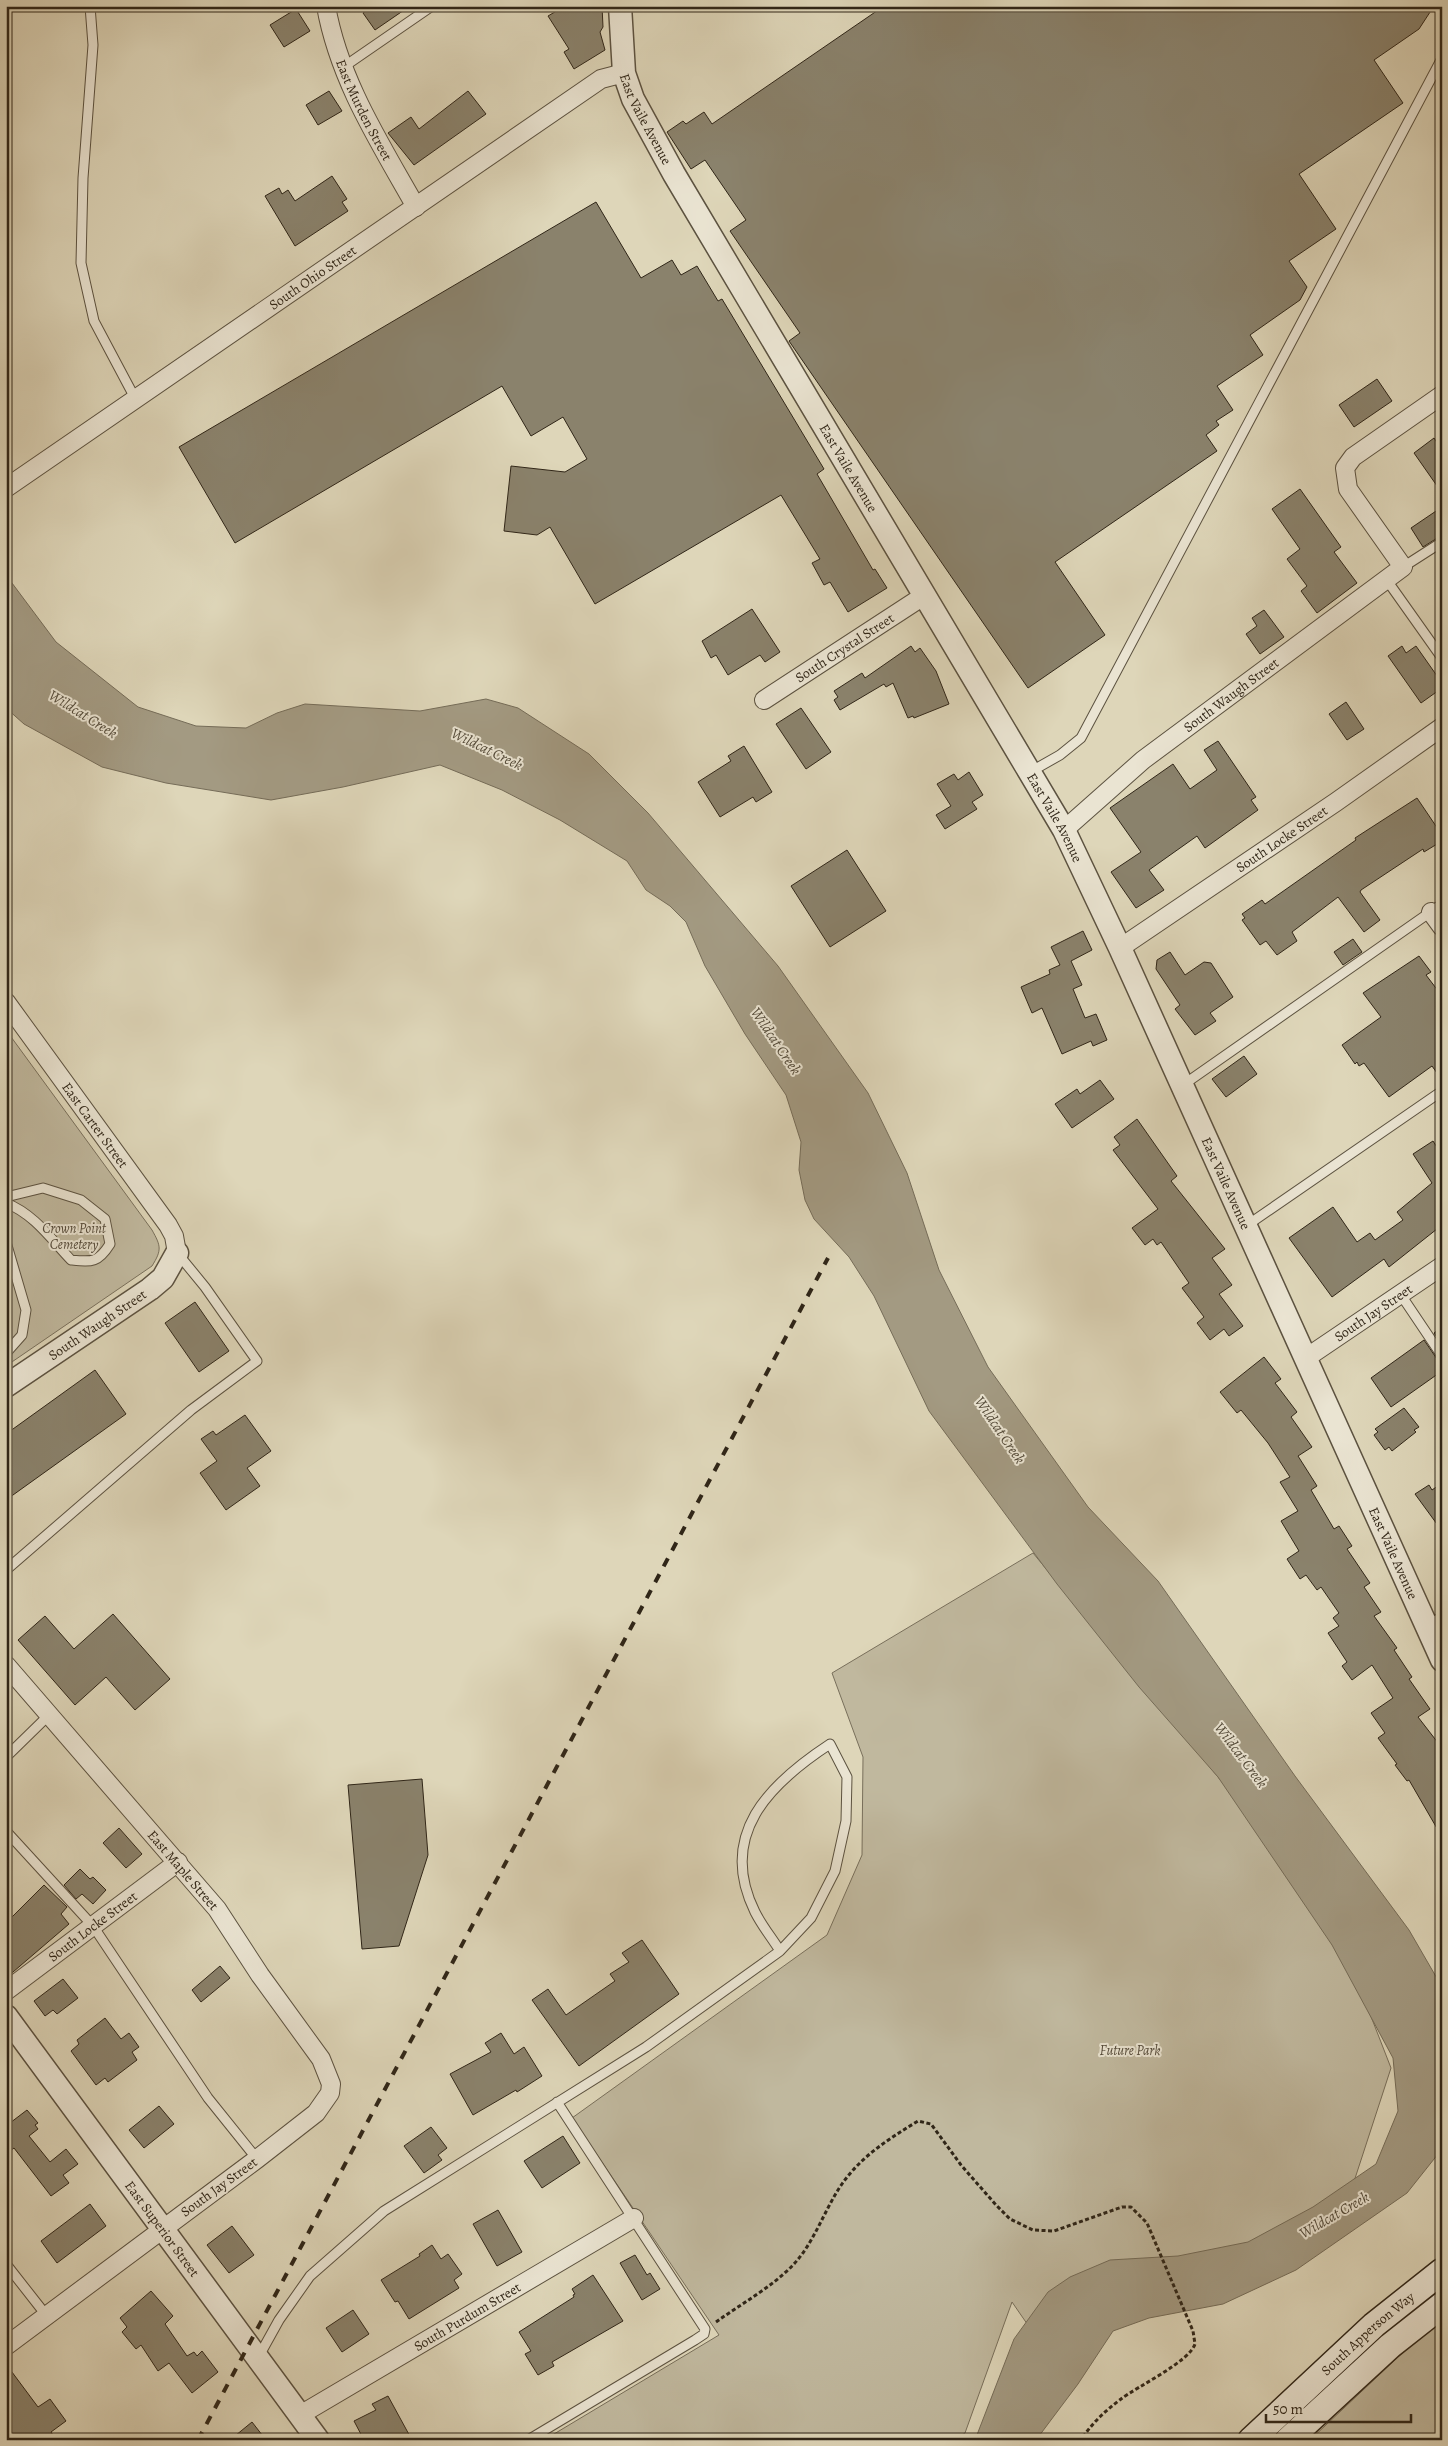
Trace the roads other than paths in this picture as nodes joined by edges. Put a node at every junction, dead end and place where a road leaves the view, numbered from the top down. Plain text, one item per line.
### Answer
1 (90, 6) edge
2 (326, 6) edge
3 (432, 6) edge
4 (620, 6) edge
5 (1442, 58) edge
6 (342, 68) junction
7 (624, 73) junction
8 (416, 208) junction
9 (1442, 395) edge
10 (136, 400) junction
11 (6, 488) edge
12 (1442, 542) edge
13 (1404, 566) junction
14 (1386, 579) junction
15 (925, 595) junction
16 (1442, 658) edge
17 (764, 700) dead end
18 (1442, 727) edge
19 (1030, 772) junction
20 (1064, 830) junction
21 (1436, 908) edge
22 (1442, 928) edge
23 (1120, 948) junction
24 (6, 1002) edge
25 (1183, 1085) junction
26 (1442, 1091) edge
27 (6, 1197) edge
28 (6, 1204) edge
29 (1246, 1226) junction
30 (6, 1242) edge
31 (178, 1253) junction
32 (1442, 1266) edge
33 (1401, 1295) junction
34 (6, 1353) edge
35 (1442, 1356) edge
36 (1306, 1358) junction
37 (6, 1386) edge
38 (6, 1570) edge
39 (1435, 1626) edge
40 (1442, 1660) edge
41 (6, 1665) edge
42 (48, 1715) junction
43 (6, 1757) edge
44 (6, 1831) edge
45 (178, 1862) junction
46 (93, 1926) junction
47 (780, 1951) junction
48 (6, 1991) edge
49 (6, 2016) edge
50 (330, 2093) joint
51 (557, 2102) junction
52 (257, 2159) junction
53 (634, 2218) junction
54 (163, 2228) junction
55 (6, 2264) edge
56 (1442, 2271) edge
57 (1442, 2306) edge
58 (46, 2315) junction
59 (6, 2346) edge
60 (258, 2358) junction
61 (300, 2415) junction
62 (318, 2440) edge
63 (528, 2440) edge
64 (1251, 2440) edge
65 (1288, 2440) edge

1 - 10 lane
2 - 6 street, East Murden Street
3 - 6 lane
4 - 7 street, East Vaile Avenue
5 - 19 lane
6 - 8 street, East Murden Street
7 - 8 street, South Ohio Street
7 - 15 street, East Vaile Avenue
8 - 10 street, South Ohio Street
9 - 13 street
10 - 11 street, South Ohio Street
12 - 13 lane
13 - 14 street, South Waugh Street
14 - 16 lane
14 - 20 street, South Waugh Street
15 - 17 street, South Crystal Street
15 - 19 street, East Vaile Avenue
18 - 23 street, South Locke Street
19 - 20 street, East Vaile Avenue
20 - 23 street, East Vaile Avenue
21 - 22 street
21 - 25 lane
23 - 25 street, East Vaile Avenue
24 - 31 street, East Carter Street
25 - 29 street, East Vaile Avenue
26 - 29 lane
27 - 28 lane
29 - 36 street, East Vaile Avenue
30 - 34 lane
31 - 37 street, South Waugh Street
31 - 38 lane
32 - 33 street, South Jay Street
33 - 35 lane
33 - 36 street, South Jay Street
36 - 39 street, East Vaile Avenue
39 - 40 street, East Vaile Avenue
41 - 42 street, East Maple Street
42 - 43 lane
42 - 45 street, East Maple Street
44 - 46 lane
45 - 46 street, South Locke Street
45 - 50 street, East Maple Street
46 - 48 street, South Locke Street
46 - 52 lane
47 - 47 lane
47 - 51 lane
49 - 54 street, East Superior Street
50 - 52 street, South Jay Street
51 - 53 lane
51 - 60 lane
52 - 54 street, South Jay Street
53 - 61 street, South Purdum Street
53 - 63 lane
54 - 58 street, South Jay Street
54 - 60 street, East Superior Street
55 - 58 lane
56 - 64 main road, South Apperson Way
57 - 65 main road, South Apperson Way
58 - 59 street, South Jay Street
60 - 61 street, East Superior Street
61 - 62 street, East Superior Street

